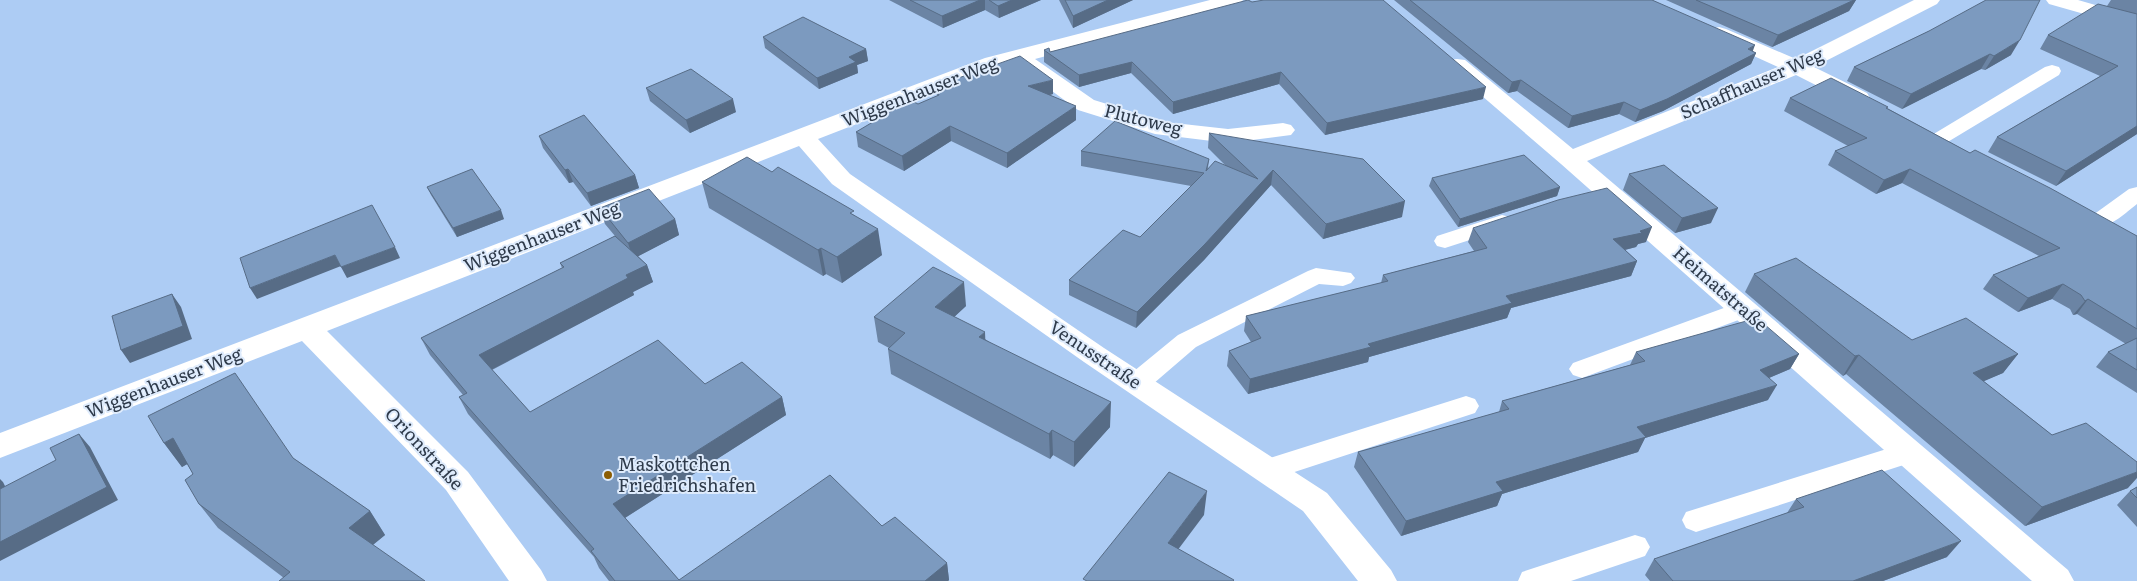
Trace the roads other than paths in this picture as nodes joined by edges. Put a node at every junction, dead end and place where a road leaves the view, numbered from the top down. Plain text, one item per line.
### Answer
1 (1233, 0) edge
2 (1930, 0) edge
3 (2056, 0) edge
4 (2137, 23) edge
5 (1698, 24) edge
6 (1441, 51) edge
7 (1018, 56) junction
8 (1797, 67) junction
9 (2052, 71) dead end
10 (1877, 108) edge
11 (1283, 130) dead end
12 (1930, 134) joint
13 (804, 137) junction
14 (1964, 152) edge
15 (1570, 159) junction
16 (2137, 194) edge
17 (1526, 214) edge
18 (2092, 216) joint
19 (2122, 232) edge
20 (1445, 241) dead end
21 (1344, 278) dead end
22 (1743, 309) junction
23 (307, 328) junction
24 (1582, 369) dead end
25 (1137, 383) junction
26 (1466, 406) dead end
27 (0, 446) edge
28 (1909, 454) junction
29 (1267, 470) junction
30 (1696, 520) dead end
31 (1635, 548) dead end
32 (529, 581) edge
33 (1378, 581) edge
34 (1533, 581) edge
35 (2056, 581) edge

1 - 7 street, Wiggenhauser Weg
2 - 8 street, Schaffhauser Weg
3 - 4 street
5 - 8 street
6 - 15 street, Heimatstraße
7 - 11 street, Plutoweg
7 - 13 street, Wiggenhauser Weg
8 - 10 street
8 - 15 street, Schaffhauser Weg
9 - 12 lane
12 - 14 street
13 - 23 street, Wiggenhauser Weg
13 - 25 street, Venusstraße
15 - 22 street, Heimatstraße
16 - 18 lane
17 - 20 lane
18 - 19 street
21 - 25 lane
22 - 24 lane
22 - 28 street, Heimatstraße
23 - 27 street, Wiggenhauser Weg
23 - 32 street, Orionstraße
25 - 29 street, Venusstraße
26 - 29 lane
28 - 30 lane
28 - 35 street, Heimatstraße
29 - 33 street, Venusstraße
31 - 34 lane

